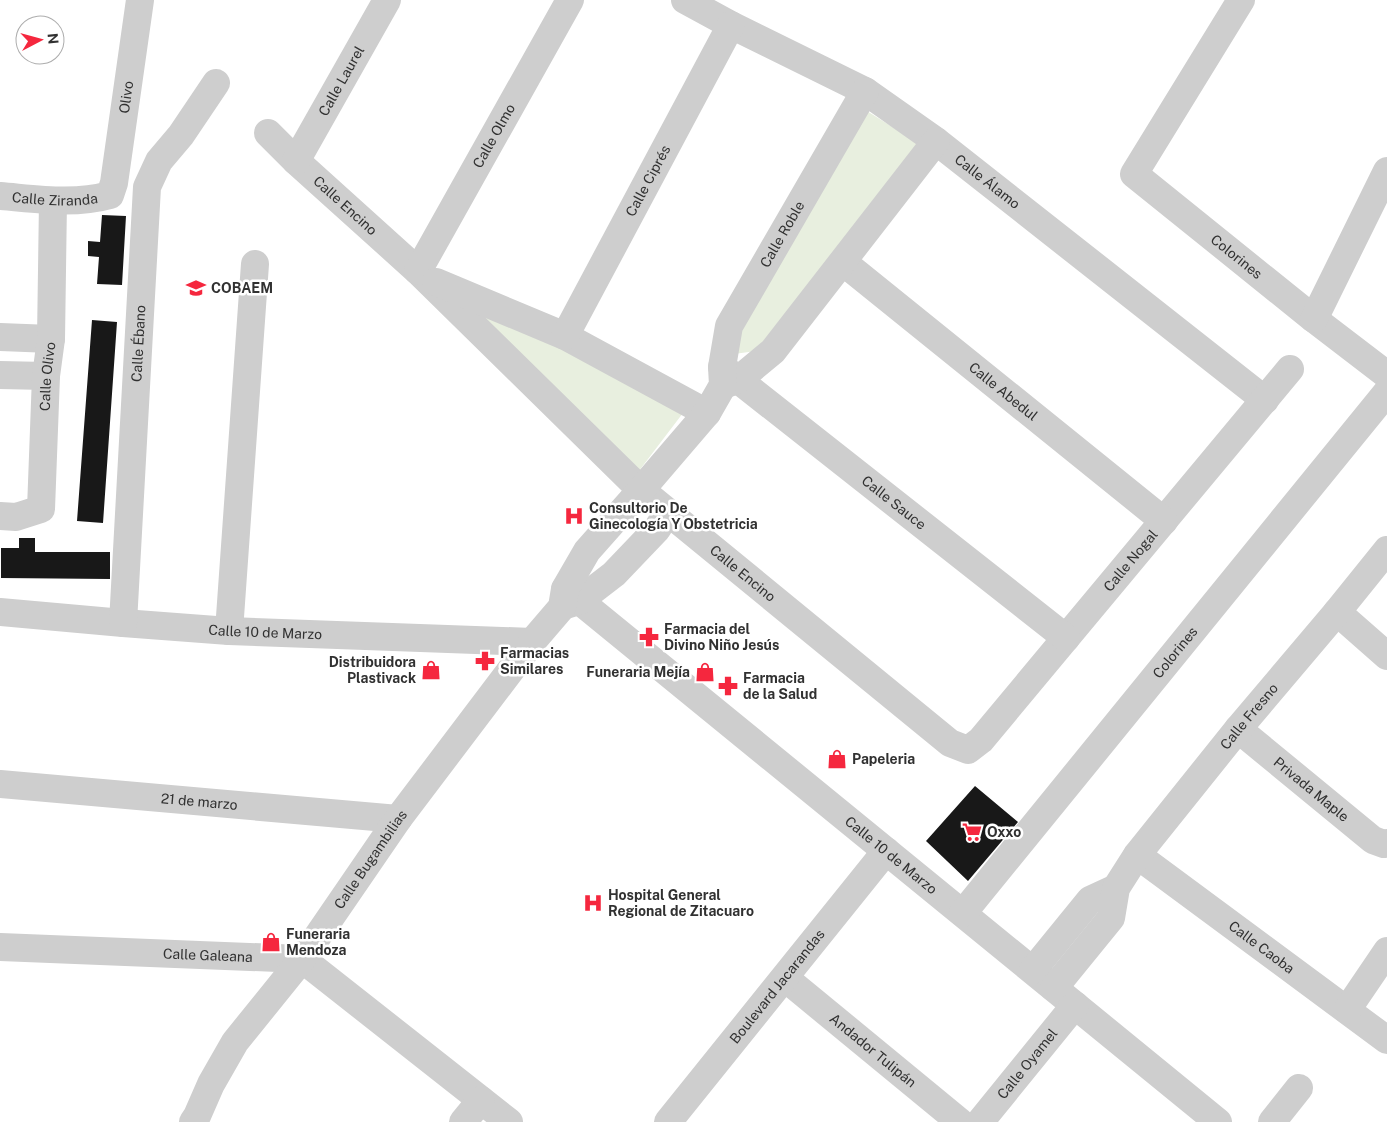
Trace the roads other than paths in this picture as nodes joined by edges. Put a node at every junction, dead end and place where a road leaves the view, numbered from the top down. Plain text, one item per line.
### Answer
1 (140, 0) edge
2 (387, 0) edge
3 (570, 0) edge
4 (685, 0) edge
5 (1241, 0) edge
6 (731, 26) junction
7 (216, 83) dead end
8 (865, 91) junction
9 (268, 133) dead end
10 (936, 141) junction
11 (296, 161) junction
12 (1387, 172) edge
13 (110, 195) joint
14 (0, 196) edge
15 (53, 201) junction
16 (843, 262) junction
17 (255, 264) dead end
18 (421, 274) junction
19 (1314, 319) junction
20 (565, 336) junction
21 (0, 337) edge
22 (50, 339) junction
23 (1290, 369) dead end
24 (0, 375) edge
25 (1387, 375) edge
26 (46, 376) junction
27 (728, 377) junction
28 (1387, 392) edge
29 (1264, 400) junction
30 (707, 413) junction
31 (641, 490) junction
32 (668, 512) junction
33 (0, 516) edge
34 (1164, 521) junction
35 (1387, 550) edge
36 (568, 599) junction
37 (0, 612) edge
38 (1337, 612) junction
39 (123, 623) junction
40 (229, 631) junction
41 (1066, 638) junction
42 (532, 642) junction
43 (1387, 656) edge
44 (1238, 729) junction
45 (968, 750) joint
46 (0, 784) edge
47 (398, 819) junction
48 (1387, 843) edge
49 (886, 851) junction
50 (1137, 855) junction
51 (1116, 888) junction
52 (963, 913) junction
53 (0, 948) edge
54 (1387, 951) edge
55 (302, 959) junction
56 (1033, 970) junction
57 (785, 978) junction
58 (1064, 996) junction
59 (1347, 1010) junction
60 (1387, 1040) edge
61 (1299, 1088) dead end
62 (481, 1100) junction
63 (193, 1122) edge
64 (463, 1122) edge
65 (509, 1122) edge
66 (668, 1122) edge
67 (960, 1122) edge
68 (980, 1122) edge
69 (1218, 1122) edge
70 (1272, 1122) edge

1 - 13 street, Olivo
2 - 11 street, Calle Laurel
3 - 18 street, Calle Olmo
4 - 6 street, Calle Álamo
5 - 19 street, Colorines
6 - 8 street, Calle Álamo
6 - 20 street, Calle Ciprés
7 - 39 street, Calle Ébano
8 - 10 street, Calle Álamo
8 - 27 street, Calle Roble
9 - 11 street, Calle Encino
10 - 16 street, Calle Roble
10 - 29 street, Calle Álamo
11 - 18 street, Calle Encino
12 - 19 street
13 - 15 street, Calle Ziranda
14 - 15 street, Calle Ziranda
15 - 22 street, Calle Olivo
16 - 27 street, Calle Roble
16 - 34 street, Calle Abedul
17 - 40 street
18 - 20 street, Calle Encino
18 - 31 street, Calle Encino
19 - 25 street, Colorines
20 - 30 street, Calle Encino
21 - 22 street
22 - 26 street, Calle Olivo
23 - 29 street, Calle Nogal
24 - 26 street
26 - 33 street, Calle Olivo
27 - 30 street, Calle Roble
27 - 41 street, Calle Sauce
28 - 52 street, Colorines
29 - 34 street, Calle Nogal
30 - 31 street, Calle Roble
31 - 32 street, Calle Encino
31 - 36 street, Calle Roble
32 - 36 street
32 - 45 street, Calle Encino
34 - 41 street, Calle Nogal
35 - 38 street, Calle Fresno
36 - 42 street, Calle Bugambilias
36 - 49 street, Calle 10 de Marzo
37 - 39 street, Calle 10 de Marzo
38 - 43 street
38 - 44 street, Calle Fresno
39 - 40 street, Calle 10 de Marzo
40 - 42 street, Calle 10 de Marzo
41 - 45 street, Calle Nogal
42 - 47 street, Calle Bugambilias
44 - 48 street, Privada Maple
44 - 50 street, Calle Fresno
46 - 47 street, 21 de marzo
47 - 55 street, Calle Bugambilias
49 - 52 street, Calle 10 de Marzo
49 - 57 street, Boulevard Jacarandas
50 - 51 street, Calle Fresno
50 - 59 street, Calle Caoba
51 - 56 street
51 - 58 street, Calle Fresno
52 - 56 street, Calle 10 de Marzo
53 - 55 street, Calle Galeana
54 - 59 street
55 - 62 street
55 - 63 street, Calle Bugambilias
56 - 58 street, Calle 10 de Marzo
57 - 66 street, Boulevard Jacarandas
57 - 67 street, Andador Tulipán
58 - 68 street, Calle Oyamel
58 - 69 street, Calle 10 de Marzo
59 - 60 street, Calle Caoba
61 - 70 street
62 - 64 street
62 - 65 street

